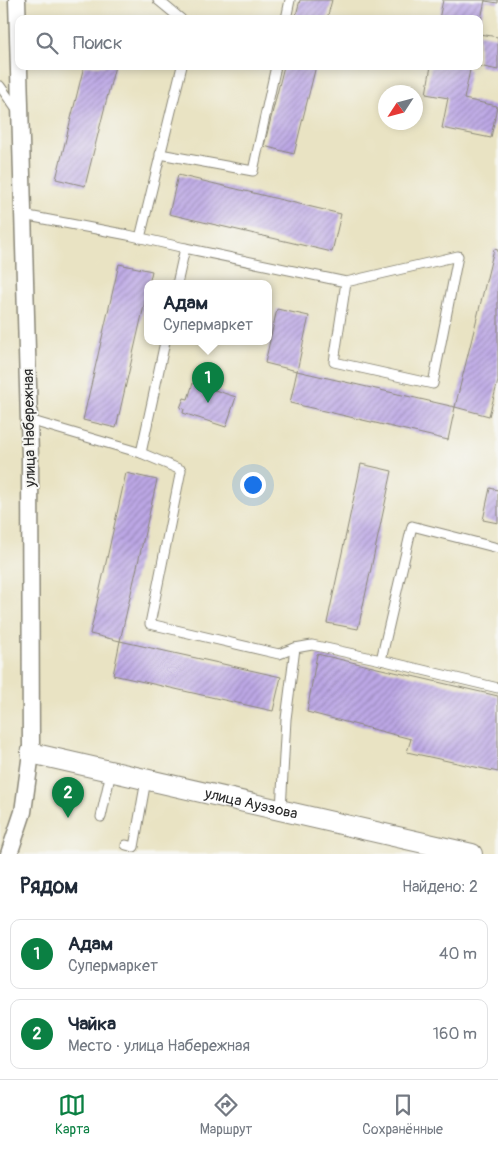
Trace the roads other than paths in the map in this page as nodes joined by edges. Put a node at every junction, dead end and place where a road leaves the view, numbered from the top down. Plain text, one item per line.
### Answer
1 (17, 0) edge
2 (158, 0) edge
3 (290, 0) edge
4 (17, 15) edge
5 (177, 15) edge
6 (287, 15) edge
7 (19, 70) edge
8 (181, 70) edge
9 (275, 70) edge
10 (0, 86) edge
11 (20, 115) junction
12 (160, 154) junction
13 (23, 215) junction
14 (140, 238) junction
15 (185, 248) junction
16 (178, 280) edge
17 (346, 282) junction
18 (164, 345) edge
19 (29, 420) junction
20 (141, 453) junction
21 (498, 548) edge
22 (295, 648) junction
23 (380, 660) junction
24 (498, 688) edge
25 (31, 753) junction
26 (111, 772) junction
27 (146, 780) junction
28 (281, 810) junction
29 (102, 817) dead end
30 (126, 845) dead end
31 (9, 854) edge
32 (472, 854) edge

1 - 4 street, улица Набережная
2 - 5 lane
3 - 6 lane
7 - 11 street, улица Набережная
8 - 12 lane
9 - 12 lane
10 - 11 lane
11 - 13 street, улица Набережная
12 - 14 lane
13 - 14 lane
13 - 19 street, улица Набережная
14 - 15 lane
15 - 16 lane
15 - 17 lane
17 - 17 lane
18 - 20 lane
19 - 20 lane
19 - 25 street, улица Набережная
20 - 22 lane
21 - 23 lane
22 - 23 lane
22 - 28 lane
23 - 24 lane
25 - 26 street, улица Ауэзова
25 - 31 street, улица Набережная
26 - 27 street, улица Ауэзова
26 - 29 lane
27 - 28 street, улица Ауэзова
27 - 30 lane
28 - 32 street, улица Ауэзова

